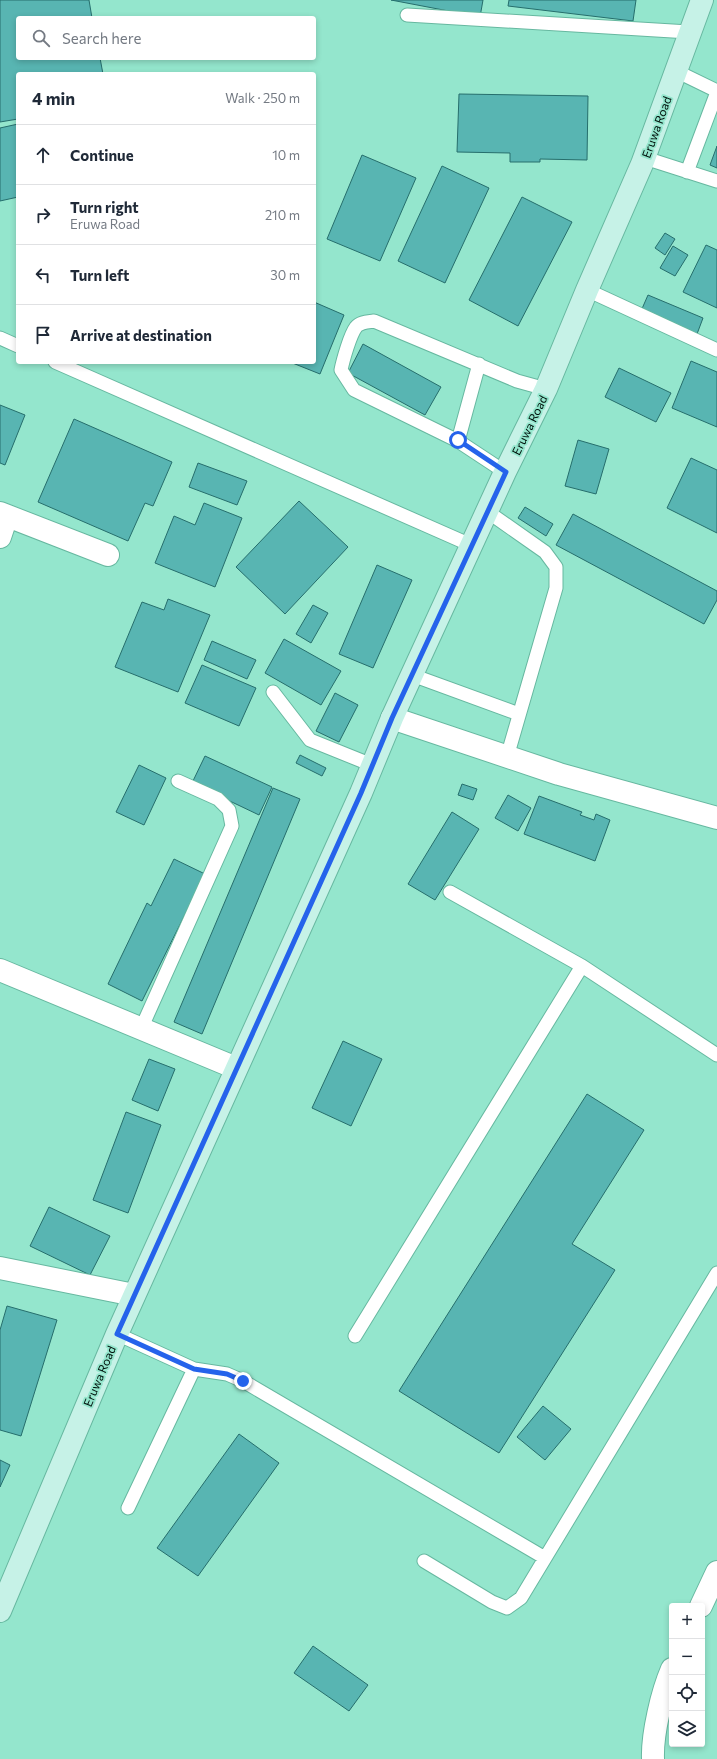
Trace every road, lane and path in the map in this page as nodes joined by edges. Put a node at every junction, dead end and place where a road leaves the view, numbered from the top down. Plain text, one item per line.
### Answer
1 (702, 0) edge
2 (406, 14) dead end
3 (690, 32) junction
4 (676, 71) junction
5 (717, 91) edge
6 (645, 158) junction
7 (687, 172) junction
8 (717, 181) edge
9 (587, 290) junction
10 (0, 338) edge
11 (16, 345) edge
12 (717, 350) edge
13 (60, 364) edge
14 (478, 364) junction
15 (546, 389) junction
16 (458, 440) junction
17 (506, 472) junction
18 (488, 512) junction
19 (4, 515) edge
20 (0, 537) edge
21 (472, 546) junction
22 (108, 555) dead end
23 (412, 675) junction
24 (273, 692) dead end
25 (520, 714) junction
26 (392, 718) junction
27 (507, 757) junction
28 (372, 766) junction
29 (178, 781) dead end
30 (717, 818) edge
31 (450, 892) dead end
32 (582, 966) junction
33 (0, 970) edge
34 (141, 1029) junction
35 (717, 1055) edge
36 (236, 1068) junction
37 (0, 1268) edge
38 (717, 1273) edge
39 (134, 1295) junction
40 (117, 1334) junction
41 (355, 1336) dead end
42 (194, 1369) junction
43 (128, 1508) dead end
44 (545, 1558) junction
45 (424, 1562) dead end
46 (717, 1572) edge
47 (702, 1603) edge
48 (0, 1611) edge
49 (669, 1675) edge
50 (653, 1759) edge

1 - 3 main road, Eruwa Road
2 - 3 lane
3 - 4 main road, Eruwa Road
4 - 5 lane
4 - 6 main road, Eruwa Road
5 - 7 lane
6 - 7 lane
6 - 9 main road, Eruwa Road
7 - 8 lane
9 - 12 lane
9 - 15 main road, Eruwa Road
10 - 11 lane
13 - 21 lane
14 - 15 lane
14 - 16 lane
14 - 16 lane
15 - 17 main road, Eruwa Road
16 - 17 lane
17 - 18 main road, Eruwa Road
18 - 21 main road, Eruwa Road
18 - 25 lane
19 - 20 street
19 - 22 street
21 - 23 main road, Eruwa Road
23 - 25 lane
23 - 26 main road, Eruwa Road
24 - 28 lane
25 - 27 lane
26 - 27 street
26 - 28 main road, Eruwa Road
27 - 30 street
28 - 36 main road, Eruwa Road
29 - 34 lane
31 - 32 lane
32 - 35 lane
32 - 41 lane
33 - 34 street
34 - 36 street
36 - 39 main road, Eruwa Road
37 - 39 street
38 - 44 lane
39 - 40 main road, Eruwa Road
40 - 42 lane
40 - 48 main road, Eruwa Road
42 - 43 lane
42 - 44 lane
44 - 45 lane
46 - 47 street
49 - 50 street

